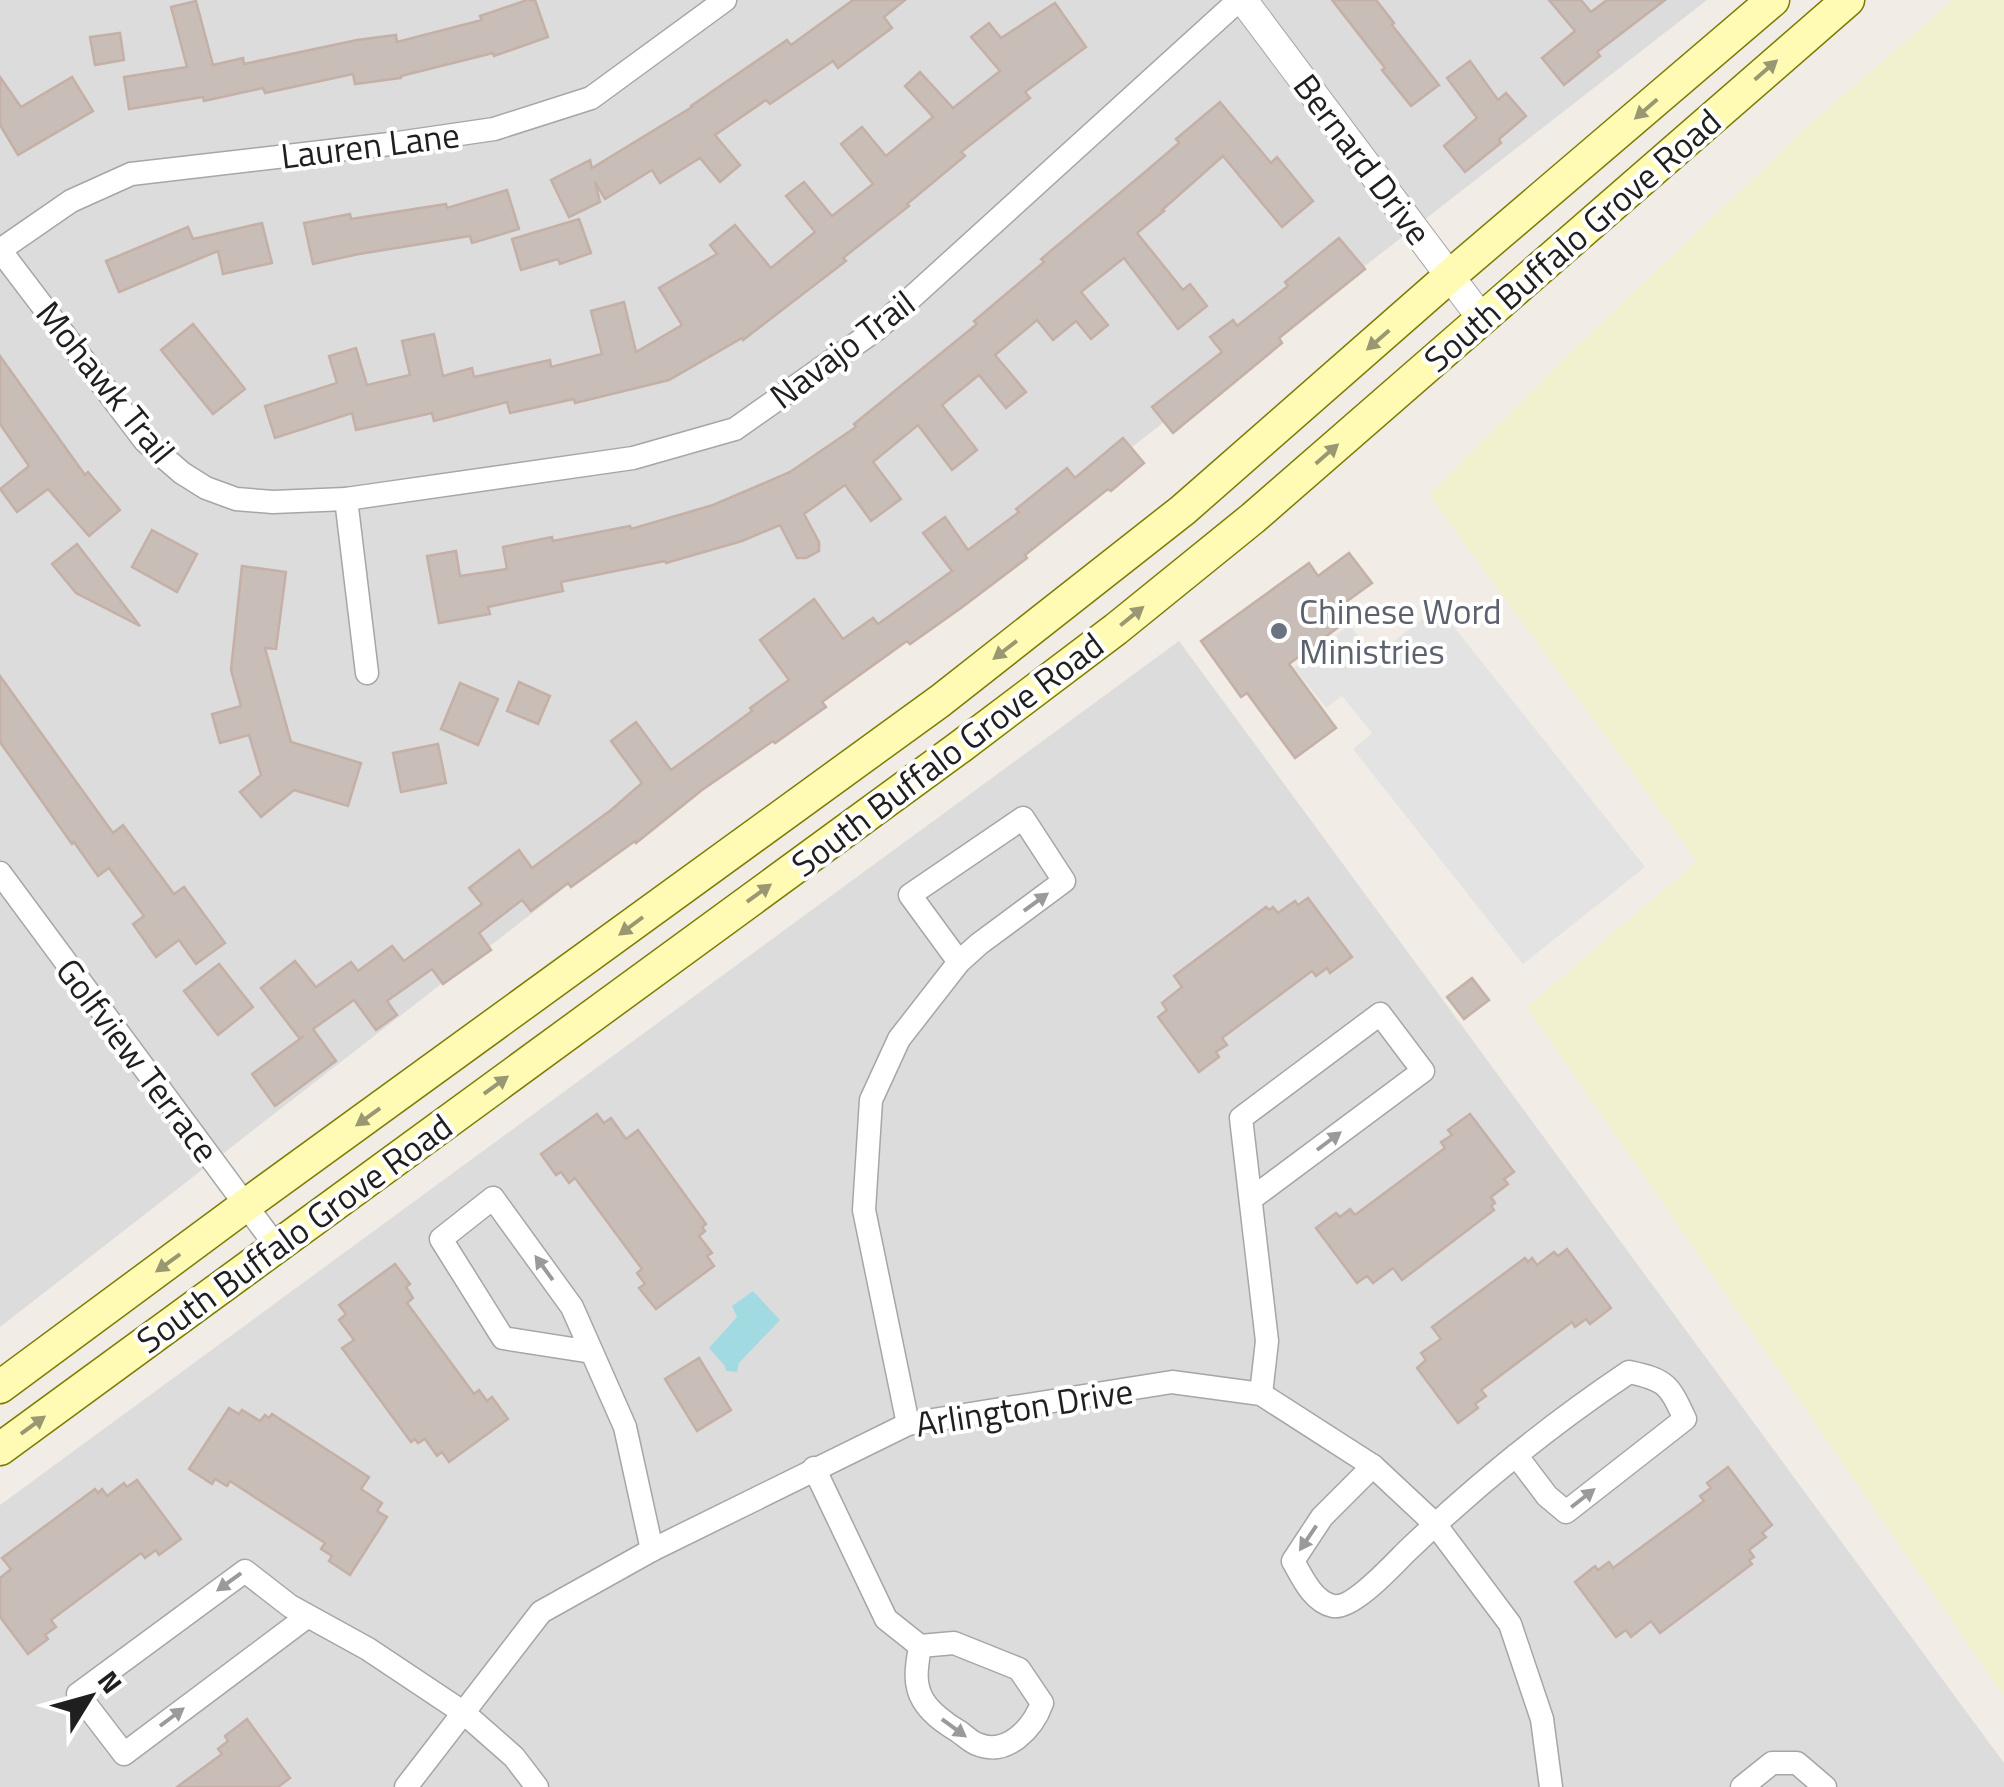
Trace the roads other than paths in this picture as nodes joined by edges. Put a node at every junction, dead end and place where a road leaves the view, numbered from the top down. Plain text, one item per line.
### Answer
1 (725, 0) edge
2 (1241, 0) edge
3 (1773, 0) edge
4 (1848, 0) edge
5 (0, 250) edge
6 (1451, 276) junction
7 (1482, 318) junction
8 (346, 499) junction
9 (366, 673) dead end
10 (0, 873) edge
11 (959, 962) junction
12 (1251, 1200) junction
13 (246, 1204) junction
14 (276, 1246) junction
15 (592, 1352) junction
16 (0, 1387) edge
17 (1260, 1394) junction
18 (908, 1424) junction
19 (0, 1450) edge
20 (1516, 1455) junction
21 (1373, 1466) junction
22 (814, 1468) junction
23 (1436, 1524) junction
24 (652, 1550) junction
25 (308, 1616) junction
26 (920, 1646) junction
27 (464, 1712) junction
28 (406, 1787) edge
29 (538, 1787) edge
30 (1551, 1787) edge
31 (1742, 1787) edge
32 (1825, 1787) edge

1 - 5 street, Lauren Lane
2 - 6 street, Bernard Drive
2 - 8 street, Navajo Trail
3 -> 6 main road, South Buffalo Grove Road
7 -> 4 main road, South Buffalo Grove Road
5 - 8 street, Mohawk Trail
6 - 7 street, Bernard Drive
6 -> 13 main road, South Buffalo Grove Road
14 -> 7 main road, South Buffalo Grove Road
8 - 9 street
10 - 13 street, Golfview Terrace
11 -> 11 street
11 - 18 street
12 -> 12 street
12 - 17 street
13 - 14 street, Golfview Terrace
13 -> 16 main road, South Buffalo Grove Road
19 -> 14 main road, South Buffalo Grove Road
15 -> 15 street
15 - 24 street
17 - 18 street, Arlington Drive
17 - 21 street, Arlington Drive
18 - 22 street, Arlington Drive
20 -> 20 street
20 - 23 street
21 - 23 street, Arlington Drive
21 -> 23 street
22 - 24 street, Arlington Drive
22 - 26 street
23 - 30 street, Arlington Drive
24 - 27 street, Arlington Drive
25 -> 25 street
25 - 27 street
26 -> 26 street
27 - 28 street, Arlington Drive
27 - 29 street
31 - 32 street

